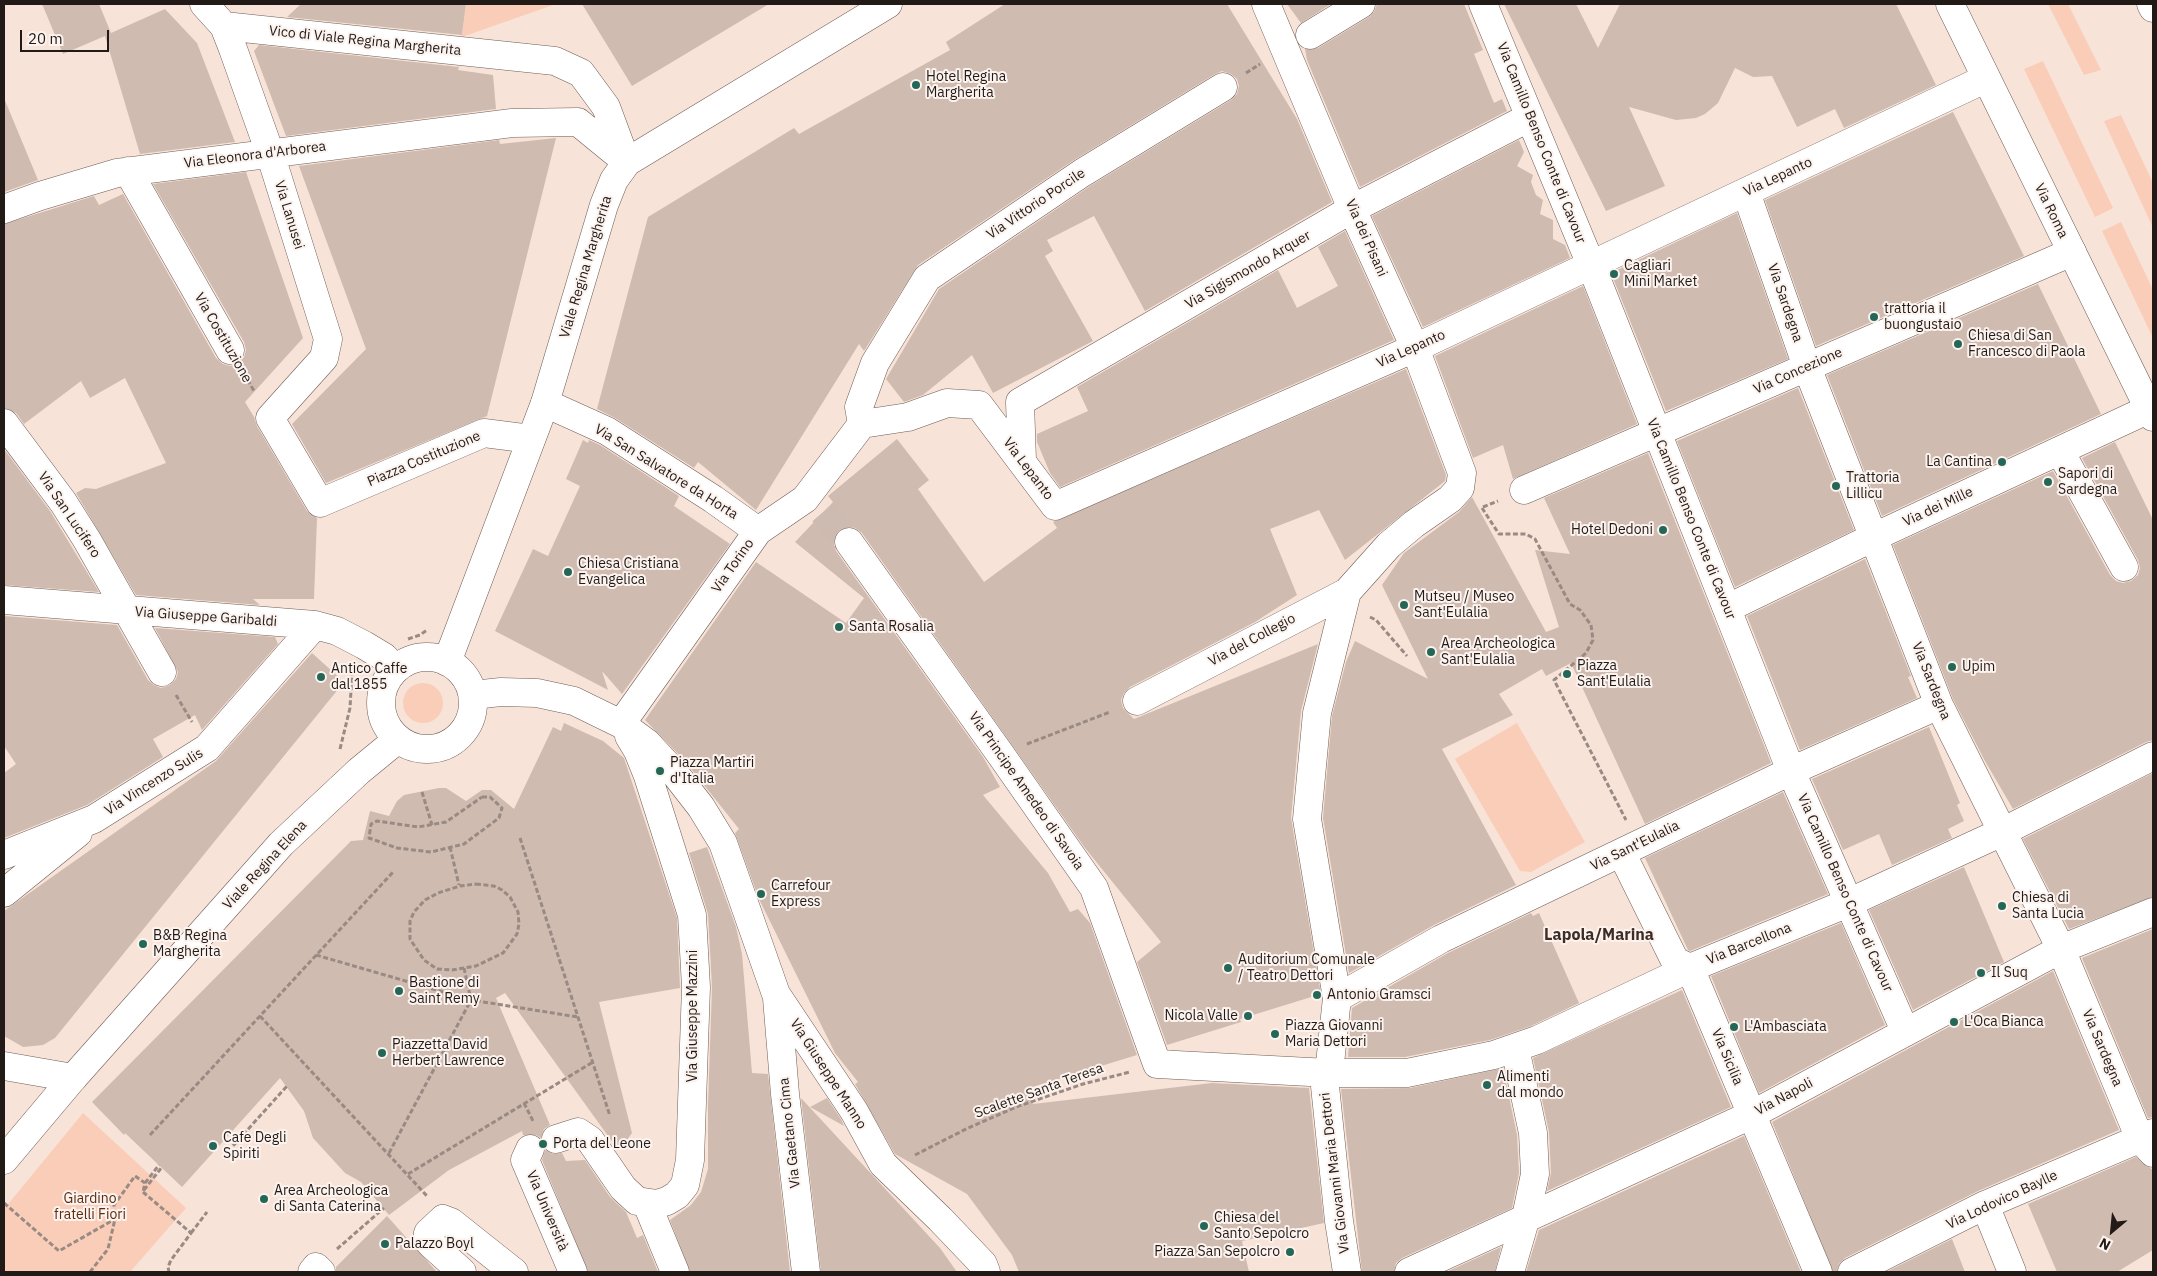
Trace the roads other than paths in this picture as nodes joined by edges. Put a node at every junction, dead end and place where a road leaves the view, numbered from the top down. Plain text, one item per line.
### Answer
1 (204, 4) edge
2 (888, 4) edge
3 (1266, 4) edge
4 (1361, 4) edge
5 (1484, 4) edge
6 (1950, 4) edge
7 (2151, 4) edge
8 (2153, 8) edge
9 (224, 26) junction
10 (1310, 35) dead end
11 (1985, 79) junction
12 (1223, 87) road end
13 (1530, 117) junction
14 (270, 153) junction
15 (627, 162) junction
16 (128, 171) junction
17 (1746, 192) junction
18 (4, 209) edge
19 (1352, 209) junction
20 (2072, 252) junction
21 (1591, 266) junction
22 (1415, 348) junction
23 (230, 350) road end
24 (1807, 367) junction
25 (545, 403) junction
26 (2151, 413) edge
27 (4, 423) edge
28 (862, 424) junction
29 (1657, 434) junction
30 (531, 438) junction
31 (2060, 451) junction
32 (1022, 460) junction
33 (1462, 473) joint
34 (1524, 490) dead end
35 (320, 503) joint
36 (758, 532) junction
37 (1874, 537) junction
38 (849, 542) tunnel mouth
39 (2124, 567) dead end
40 (1346, 599) junction
41 (4, 600) edge
42 (1728, 608) junction
43 (128, 611) junction
44 (316, 624) junction
45 (447, 662) junction
46 (396, 669) junction
47 (162, 672) road end
48 (472, 694) junction
49 (1137, 701) road end
50 (1938, 705) junction
51 (621, 724) junction
52 (398, 739) junction
53 (2153, 756) edge
54 (1791, 770) junction
55 (94, 819) junction
56 (2002, 832) junction
57 (1631, 849) junction
58 (4, 855) edge
59 (4, 893) edge
60 (1848, 903) junction
61 (2153, 912) edge
62 (2061, 949) junction
63 (1690, 968) junction
64 (776, 994) junction
65 (1337, 998) junction
66 (1905, 1031) junction
67 (1515, 1048) junction
68 (4, 1066) edge
69 (1328, 1073) junction
70 (73, 1078) junction
71 (1751, 1114) junction
72 (2149, 1141) edge
73 (4, 1160) edge
74 (647, 1204) junction
75 (1985, 1205) junction
76 (1526, 1217) junction
77 (462, 1272) edge
78 (514, 1272) edge
79 (573, 1272) edge
80 (675, 1272) edge
81 (806, 1272) edge
82 (986, 1272) edge
83 (1347, 1272) edge
84 (1409, 1272) edge
85 (1510, 1272) edge
86 (1818, 1272) edge
87 (1852, 1272) edge
88 (2012, 1272) edge

1 - 9 street, Via Lanusei
2 - 15 street, Viale Regina Margherita
3 - 19 street, Via dei Pisani
4 - 10 street
5 - 13 street, Via Camillo Benso Conte di Cavour
6 - 11 street, Via Roma
7 - 8 street
9 - 14 street, Via Lanusei
9 - 15 street, Vico di Viale Regina Margherita
11 - 17 street, Via Lepanto
11 - 20 street, Via Roma
12 - 28 street, Via Vittorio Porcile
13 - 19 street, Via Sigismondo Arquer
13 - 21 street, Via Camillo Benso Conte di Cavour
14 - 15 street, Via Eleonora d'Arborea
14 - 16 street, Via Eleonora d'Arborea
14 - 35 street, Via Lanusei
15 - 25 street, Viale Regina Margherita
16 - 18 street, Via Eleonora d'Arborea
16 - 23 street, Via Costituzione
17 - 21 street, Via Lepanto
17 - 24 street, Via Sardegna
19 - 22 street, Via dei Pisani
19 - 32 street, Via Sigismondo Arquer
20 - 24 street, Via Concezione
20 - 26 street, Via Roma
21 - 22 street, Via Lepanto
21 - 29 street, Via Camillo Benso Conte di Cavour
22 - 32 street, Via Lepanto
22 - 33 street, Via dei Pisani
24 - 29 street, Via Concezione
24 - 37 street, Via Sardegna
25 - 30 street, Viale Regina Margherita
25 - 36 street, Via San Salvatore da Horta
26 - 31 street, Via dei Mille
27 - 43 street, Via San Lucifero
28 - 32 street, Via Lepanto
28 - 36 street, Via Torino
29 - 34 street, Via Concezione
29 - 42 street, Via Camillo Benso Conte di Cavour
30 - 35 street, Piazza Costituzione
30 - 45 street, Viale Regina Margherita
31 - 37 street, Via dei Mille
31 - 39 street
33 - 40 street, Via del Collegio
36 - 51 street, Via Torino
37 - 42 street, Via dei Mille
37 - 50 street, Via Sardegna
38 - 69 street, Via Principe Amedeo di Savoia
40 - 49 street, Via del Collegio
40 - 65 street
41 - 43 street, Via Giuseppe Garibaldi
42 - 54 street, Via Camillo Benso Conte di Cavour
43 - 44 street, Via Giuseppe Garibaldi
43 - 47 street, Via San Lucifero
44 - 46 street, Via Giuseppe Garibaldi
44 - 55 street, Via Vincenzo Sulis
45 - 46 street
45 - 48 street
46 - 52 street
48 - 51 street
48 - 52 street
50 - 54 street, Via Sant'Eulalia
50 - 56 street, Via Sardegna
51 - 64 street, Via Giuseppe Manno
51 - 74 street, Via Giuseppe Mazzini
52 - 70 street, Viale Regina Elena
53 - 56 street, Via Barcellona
54 - 57 street, Via Sant'Eulalia
54 - 60 street, Via Camillo Benso Conte di Cavour
55 - 58 street, Via Vincenzo Sulis
55 - 59 street
56 - 60 street, Via Barcellona
56 - 62 street, Via Sardegna
57 - 63 street, Via Sicilia
57 - 65 street, Via Sant'Eulalia
60 - 63 street, Via Barcellona
60 - 66 street, Via Camillo Benso Conte di Cavour
61 - 62 street, Via Napoli
62 - 66 street, Via Napoli
62 - 72 street, Via Sardegna
63 - 67 street, Via Barcellona
63 - 71 street, Via Sicilia
64 - 81 street, Via Gaetano Cima
64 - 82 street, Via Giuseppe Manno
65 - 69 street
66 - 71 street, Via Napoli
67 - 69 street, Via Barcellona
67 - 76 street
68 - 70 street
69 - 83 street, Via Giovanni Maria Dettori
70 - 73 street, Viale Regina Elena
71 - 76 street, Via Napoli
71 - 86 street, Via Sicilia
72 - 75 street, Via Lodovico Baylle
74 - 79 street, Via Università
74 - 80 street
75 - 87 street, Via Lodovico Baylle
75 - 88 street
76 - 84 street, Via Napoli
76 - 85 street
77 - 78 street

